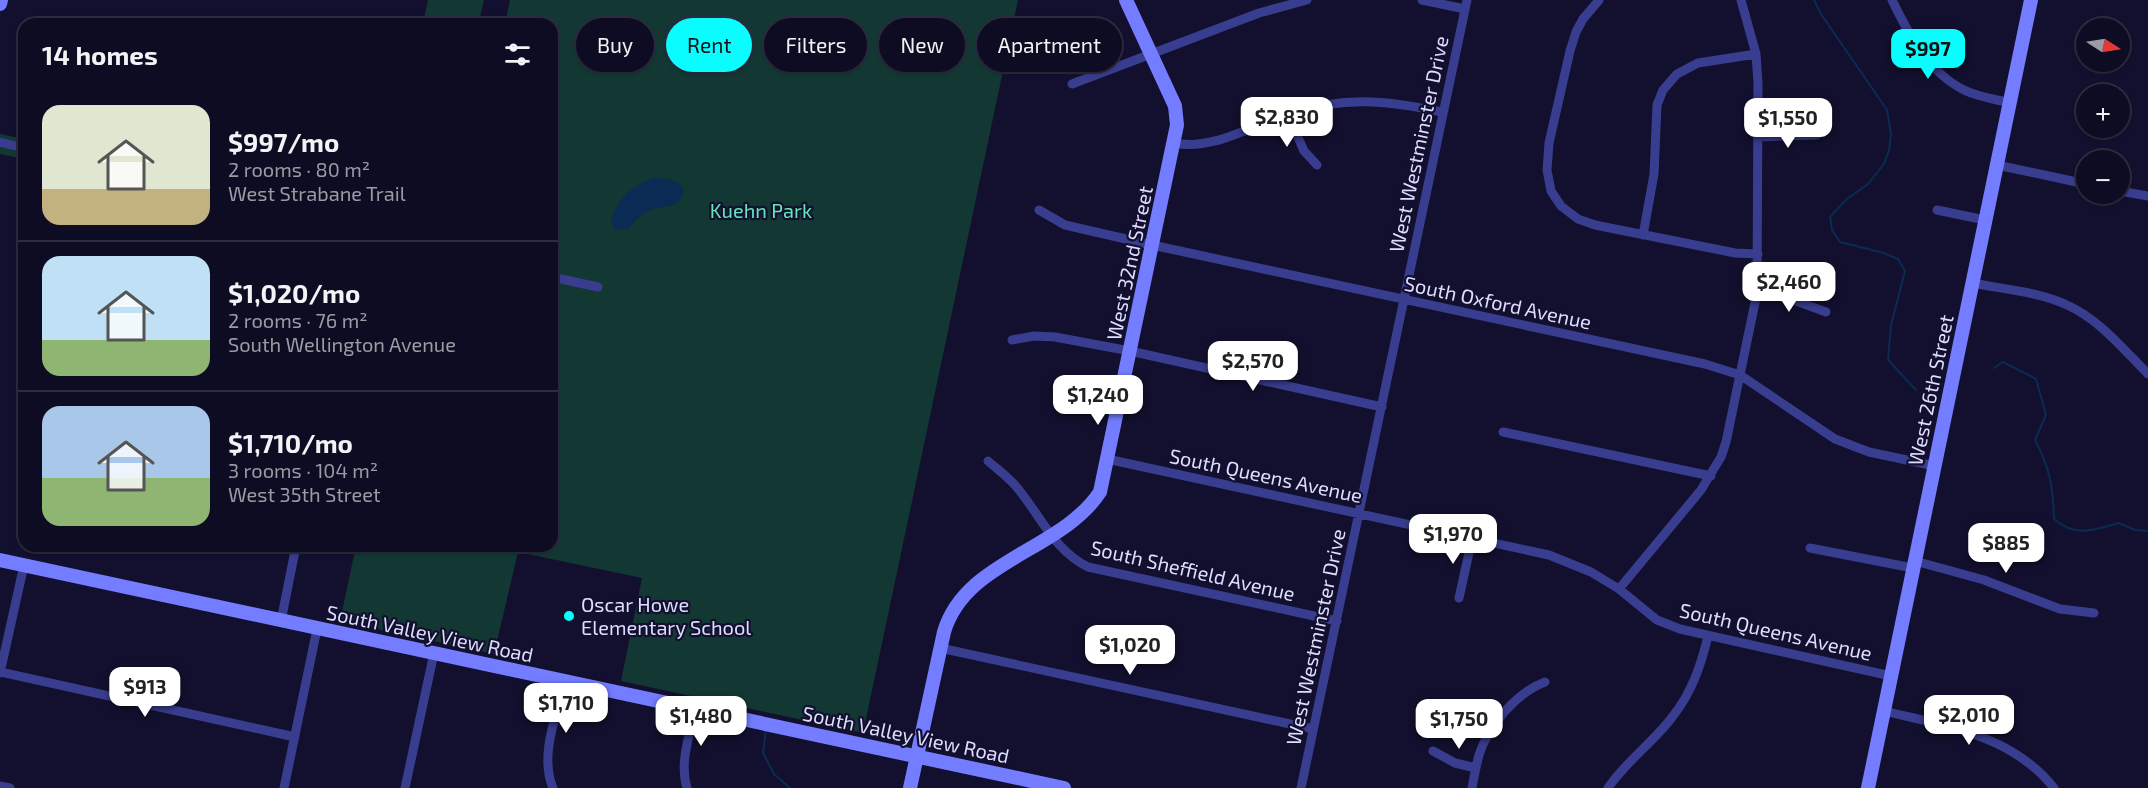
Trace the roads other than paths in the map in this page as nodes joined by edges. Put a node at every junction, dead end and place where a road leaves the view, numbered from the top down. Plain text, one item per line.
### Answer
1 (1126, 0) edge
2 (1307, 0) edge
3 (1422, 0) edge
4 (1599, 0) edge
5 (1741, 0) edge
6 (1892, 0) edge
7 (2031, 0) edge
8 (1466, 4) edge
9 (1151, 53) junction
10 (1756, 54) junction
11 (1072, 84) dead end
12 (2010, 103) junction
13 (1442, 112) junction
14 (1288, 114) junction
15 (1817, 135) dead end
16 (1758, 136) junction
17 (0, 142) edge
18 (1174, 143) junction
19 (18, 146) edge
20 (1317, 165) dead end
21 (1997, 165) junction
22 (2076, 182) edge
23 (2130, 193) edge
24 (2148, 196) edge
25 (1039, 210) dead end
26 (1937, 210) dead end
27 (1985, 220) junction
28 (1643, 235) junction
29 (1152, 245) junction
30 (1758, 254) junction
31 (558, 278) edge
32 (1972, 283) junction
33 (598, 287) dead end
34 (1757, 293) junction
35 (1404, 300) junction
36 (1826, 312) dead end
37 (1012, 340) dead end
38 (1130, 351) junction
39 (2148, 374) edge
40 (1740, 375) junction
41 (1382, 407) junction
42 (1503, 432) dead end
43 (1107, 459) junction
44 (988, 461) dead end
45 (1935, 466) junction
46 (1711, 476) junction
47 (1360, 514) junction
48 (1052, 536) junction
49 (1472, 539) junction
50 (1810, 548) dead end
51 (295, 552) edge
52 (0, 560) edge
53 (1914, 564) junction
54 (24, 565) junction
55 (1619, 589) junction
56 (1459, 598) dead end
57 (2094, 613) dead end
58 (281, 621) junction
59 (1337, 621) junction
60 (317, 628) junction
61 (1708, 636) junction
62 (940, 648) junction
63 (434, 653) junction
64 (0, 673) edge
65 (1891, 676) junction
66 (565, 681) junction
67 (1545, 682) dead end
68 (695, 709) junction
69 (1884, 711) junction
70 (1313, 729) junction
71 (295, 737) junction
72 (1433, 751) dead end
73 (917, 757) junction
74 (1476, 768) junction
75 (0, 786) edge
76 (10, 788) edge
77 (284, 788) edge
78 (405, 788) edge
79 (554, 788) edge
80 (687, 788) edge
81 (910, 788) edge
82 (1064, 788) edge
83 (1301, 788) edge
84 (1472, 788) edge
85 (1608, 788) edge
86 (1868, 788) edge
87 (2054, 788) edge

1 - 9 street, West 32nd Street
2 - 9 street
3 - 8 street
4 - 28 street
5 - 10 street
6 - 12 street
7 - 12 street, West 26th Street
8 - 13 street, West Westminster Drive
9 - 11 street
9 - 18 street, West 32nd Street
10 - 16 street
10 - 28 street
12 - 21 street, West 26th Street
13 - 14 street
13 - 35 street, West Westminster Drive
14 - 18 street
14 - 20 street
15 - 16 street
16 - 30 street
17 - 19 street
18 - 29 street, West 32nd Street
21 - 22 street
21 - 27 street, West 26th Street
23 - 24 street
25 - 29 street, South Oxford Avenue
26 - 27 street
27 - 32 street, West 26th Street
28 - 30 street
29 - 35 street, South Oxford Avenue
29 - 38 street, West 32nd Street
30 - 34 street
31 - 33 street
32 - 39 street
32 - 45 street, West 26th Street
34 - 36 street
34 - 40 street
35 - 40 street, South Oxford Avenue
35 - 41 street, West Westminster Drive
37 - 38 street
38 - 41 street
38 - 43 street, West 32nd Street
40 - 45 street, South Oxford Avenue
40 - 46 street
41 - 47 street, West Westminster Drive
42 - 46 street
43 - 47 street, South Queens Avenue
43 - 48 street, West 32nd Street
44 - 48 street, South Sheffield Avenue
45 - 53 street, West 26th Street
46 - 55 street
47 - 49 street, South Queens Avenue
47 - 59 street, West Westminster Drive
48 - 59 street, South Sheffield Avenue
48 - 62 street, West 32nd Street
49 - 55 street, South Queens Avenue
49 - 56 street
50 - 53 street
51 - 58 street
52 - 54 street, South Valley View Road
53 - 57 street
53 - 65 street, West 26th Street
54 - 58 street, South Valley View Road
54 - 64 street
55 - 61 street, South Queens Avenue
58 - 60 street, South Valley View Road
59 - 70 street, West Westminster Drive
60 - 63 street, South Valley View Road
60 - 71 street
61 - 65 street, South Queens Avenue
61 - 85 street
62 - 70 street
62 - 73 street, West 32nd Street
63 - 66 street, South Valley View Road
63 - 78 street
64 - 71 street
65 - 69 street, West 26th Street
66 - 68 street, South Valley View Road
66 - 79 street
67 - 74 street
68 - 73 street, South Valley View Road
68 - 80 street
69 - 86 street, West 26th Street
69 - 87 street
70 - 83 street, West Westminster Drive
71 - 77 street
72 - 74 street
73 - 81 street, West 32nd Street
73 - 82 street, South Valley View Road
74 - 84 street
75 - 76 street

